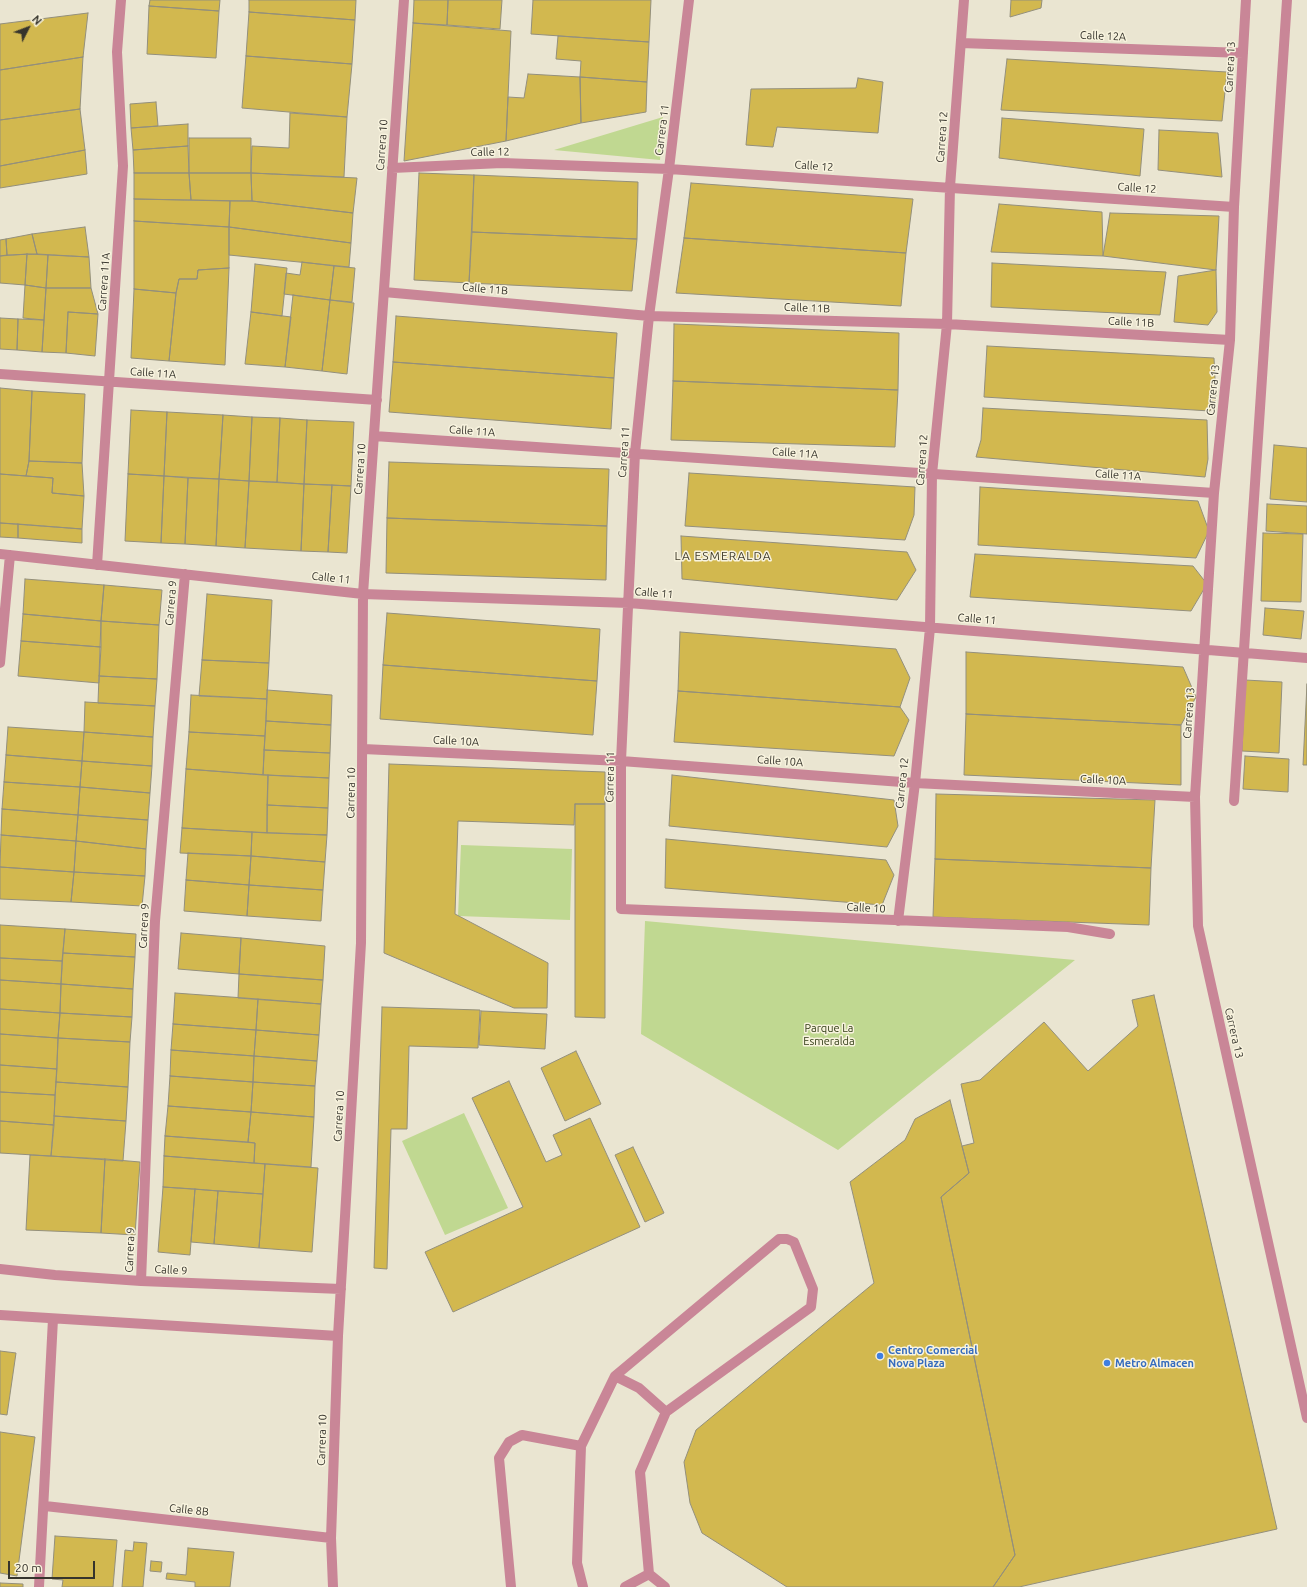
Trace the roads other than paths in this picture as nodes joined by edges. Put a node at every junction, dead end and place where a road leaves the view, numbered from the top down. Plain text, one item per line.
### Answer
1 (121, 0) edge
2 (404, 0) edge
3 (688, 0) edge
4 (964, 0) edge
5 (1246, 0) edge
6 (1287, 0) edge
7 (961, 43) junction
8 (1243, 53) junction
9 (392, 168) junction
10 (669, 169) junction
11 (950, 188) junction
12 (1234, 207) junction
13 (384, 292) junction
14 (649, 316) junction
15 (947, 324) junction
16 (1230, 340) junction
17 (0, 374) edge
18 (110, 383) junction
19 (377, 400) junction
20 (374, 436) junction
21 (635, 453) junction
22 (932, 474) junction
23 (1214, 493) junction
24 (5, 554) edge
25 (97, 565) junction
26 (186, 574) junction
27 (363, 594) junction
28 (629, 603) junction
29 (930, 628) junction
30 (1205, 649) junction
31 (1245, 652) junction
32 (1307, 658) edge
33 (0, 663) edge
34 (363, 749) junction
35 (621, 761) junction
36 (915, 783) junction
37 (1195, 797) junction
38 (1234, 801) dead end
39 (621, 909) joint
40 (898, 922) junction
41 (1110, 934) dead end
42 (0, 1269) edge
43 (141, 1281) junction
44 (341, 1289) junction
45 (0, 1314) edge
46 (53, 1319) junction
47 (338, 1336) junction
48 (615, 1376) junction
49 (666, 1412) junction
50 (1307, 1418) edge
51 (581, 1446) junction
52 (44, 1506) junction
53 (332, 1538) junction
54 (649, 1574) junction
55 (39, 1587) edge
56 (333, 1587) edge
57 (511, 1587) edge
58 (583, 1587) edge
59 (625, 1587) edge
60 (665, 1587) edge

1 - 18 street, Carrera 11A
2 - 9 street, Carrera 10
3 - 10 street, Carrera 11
4 - 7 street, Carrera 12
5 - 8 street, Carrera 13
6 - 31 street
7 - 8 street, Calle 12A
7 - 11 street, Carrera 12
8 - 12 street, Carrera 13
9 - 10 street, Calle 12
9 - 13 street, Carrera 10
10 - 11 street, Calle 12
10 - 14 street, Carrera 11
11 - 12 street, Calle 12
11 - 15 street, Carrera 12
12 - 16 street, Carrera 13
13 - 14 street, Calle 11B
13 - 19 street, Carrera 10
14 - 15 street, Calle 11B
14 - 21 street, Carrera 11
15 - 16 street, Calle 11B
15 - 22 street, Carrera 12
16 - 23 street, Carrera 13
17 - 18 street, Calle 11A
18 - 19 street, Calle 11A
18 - 25 street, Carrera 11A
19 - 20 street, Carrera 10
20 - 21 street, Calle 11A
20 - 27 street, Carrera 10
21 - 22 street, Calle 11A
21 - 28 street, Carrera 11
22 - 23 street, Calle 11A
22 - 29 street, Carrera 12
23 - 30 street, Carrera 13
24 - 25 street, Calle 11
24 - 33 street
25 - 26 street, Calle 11
26 - 27 street, Calle 11
26 - 43 street, Carrera 9
27 - 28 street, Calle 11
27 - 34 street, Carrera 10
28 - 29 street, Calle 11
28 - 35 street, Carrera 11
29 - 30 street, Calle 11
29 - 36 street, Carrera 12
30 - 31 street, Calle 11
30 - 37 street, Carrera 13
31 - 32 street, Calle 11
31 - 38 street
34 - 35 street, Calle 10A
34 - 44 street, Carrera 10
35 - 36 street, Calle 10A
35 - 39 street, Carrera 11
36 - 37 street, Calle 10A
36 - 40 street, Carrera 12
37 - 50 street, Carrera 13
39 - 40 street, Calle 10
40 - 41 street, Calle 10
42 - 43 street, Calle 9
43 - 44 street, Calle 9
44 - 47 street, Carrera 10
45 - 46 street
46 - 47 street
46 - 52 street
47 - 53 street, Carrera 10
48 - 49 street
48 - 49 street
48 - 51 street
49 - 54 street
51 - 57 street
51 - 58 street
52 - 53 street, Calle 8B
52 - 55 street
53 - 56 street, Carrera 10
54 - 59 street
54 - 60 street

